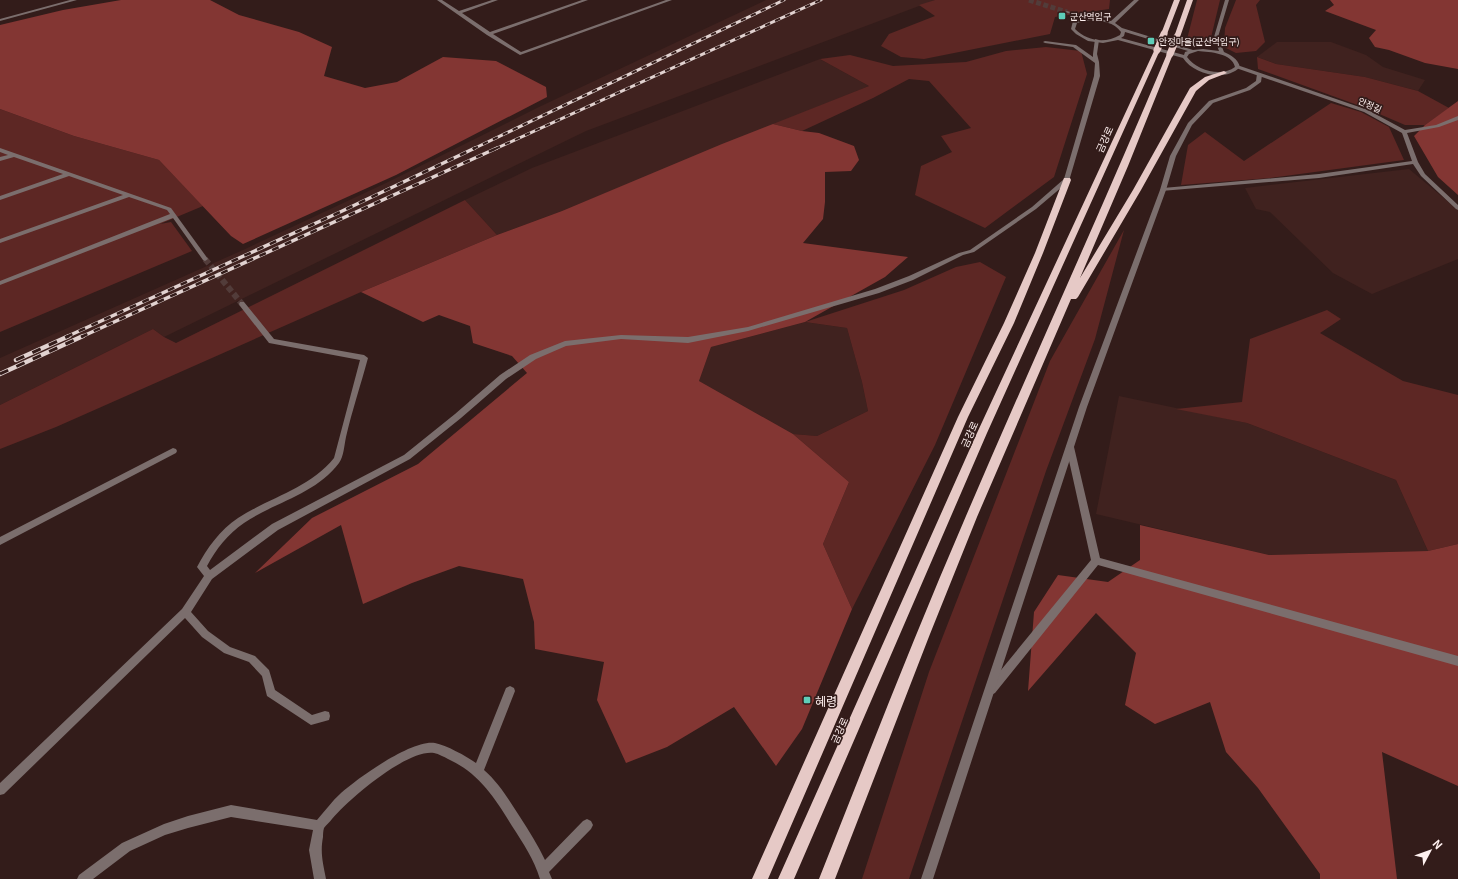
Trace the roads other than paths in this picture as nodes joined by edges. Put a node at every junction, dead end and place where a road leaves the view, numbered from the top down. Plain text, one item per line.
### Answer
1 (75, 0) edge
2 (439, 0) edge
3 (496, 0) edge
4 (586, 0) edge
5 (670, 0) edge
6 (1136, 0) edge
7 (1177, 0) edge
8 (1190, 0) edge
9 (1227, 0) edge
10 (458, 12) junction
11 (1091, 19) junction
12 (0, 20) edge
13 (1075, 22) junction
14 (1112, 23) junction
15 (1121, 29) junction
16 (490, 34) junction
17 (1118, 39) junction
18 (1097, 40) junction
19 (1045, 42) dead end
20 (1192, 51) junction
21 (1222, 53) junction
22 (1185, 57) junction
23 (1097, 62) junction
24 (1238, 67) junction
25 (1224, 73) junction
26 (1259, 75) junction
27 (1458, 118) edge
28 (1404, 132) junction
29 (0, 150) edge
30 (13, 155) junction
31 (0, 159) edge
32 (1415, 162) junction
33 (69, 174) junction
34 (1067, 180) junction
35 (1163, 190) junction
36 (128, 195) junction
37 (0, 198) edge
38 (1458, 208) edge
39 (174, 215) junction
40 (0, 241) edge
41 (205, 259) tunnel mouth
42 (0, 283) edge
43 (242, 304) tunnel mouth
44 (1047, 341) junction
45 (1070, 447) junction
46 (173, 452) dead end
47 (0, 541) edge
48 (1096, 561) junction
49 (210, 576) junction
50 (185, 612) junction
51 (1458, 661) edge
52 (510, 690) dead end
53 (987, 695) junction
54 (324, 716) dead end
55 (478, 771) junction
56 (0, 790) edge
57 (587, 825) dead end
58 (319, 826) junction
59 (545, 874) edge
60 (83, 879) edge
61 (320, 879) edge
62 (760, 879) edge
63 (786, 879) edge
64 (827, 879) edge
65 (927, 879) edge

1 - 12 street
2 - 10 street
3 - 10 street
4 - 16 street
5 - 16 street
6 - 14 street
7 - 63 highway, 금강로, bridge
8 - 44 highway, bridge
9 - 21 street
10 - 16 street
11 - 13 street
11 - 13 street
11 - 14 street
13 - 18 street
14 - 15 street
15 - 17 street
15 - 20 street
17 - 18 street
17 - 22 street
18 - 23 street
19 - 23 street
20 - 21 street
20 - 22 street
21 - 24 street
22 - 25 street
23 - 34 street
24 - 25 street
24 - 26 street, 안정길
25 - 44 highway
26 - 28 street, 안정길
26 - 35 street
27 - 28 street
28 - 32 street
29 - 30 street
30 - 31 street
30 - 33 street
32 - 35 street
32 - 38 street
33 - 36 street
33 - 37 street
34 - 49 street
34 - 62 highway
35 - 45 street
36 - 39 street
36 - 40 street
39 - 41 street
39 - 42 street
43 - 49 street
44 - 64 highway
45 - 48 street
45 - 53 street
46 - 47 street
48 - 51 street
48 - 53 street
49 - 50 street
50 - 54 street
50 - 56 street
52 - 55 street
53 - 65 street
55 - 58 street
55 - 59 street
57 - 59 street
58 - 60 street
58 - 61 street

